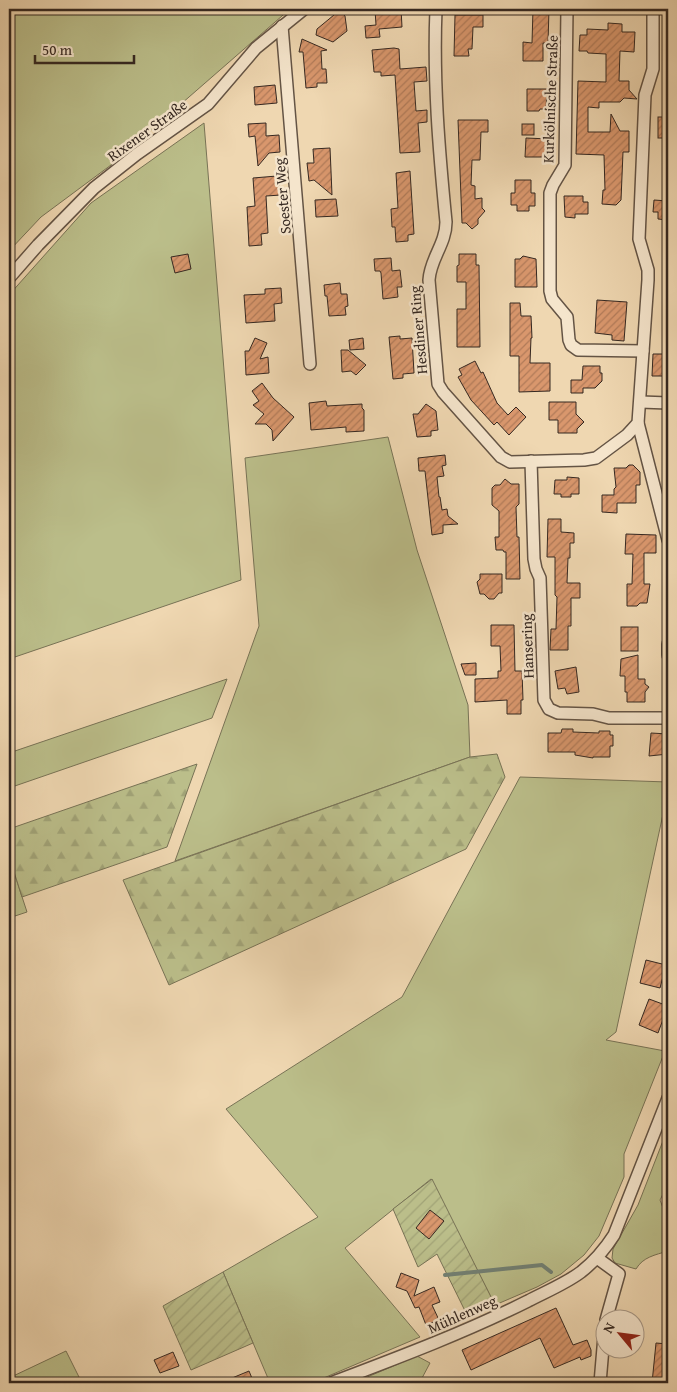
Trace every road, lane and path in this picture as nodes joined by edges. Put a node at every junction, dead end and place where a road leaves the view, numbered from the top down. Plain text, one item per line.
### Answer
1 (304, 9) edge
2 (436, 9) edge
3 (567, 9) edge
4 (652, 9) edge
5 (282, 26) junction
6 (9, 278) edge
7 (644, 352) junction
8 (310, 364) dead end
9 (641, 402) junction
10 (668, 402) edge
11 (638, 423) junction
12 (531, 462) junction
13 (668, 540) edge
14 (668, 644) edge
15 (668, 655) edge
16 (668, 718) edge
17 (668, 1098) edge
18 (597, 1258) junction
19 (609, 1310) edge
20 (602, 1360) edge
21 (331, 1383) edge
22 (600, 1383) edge

1 - 5 street, Rixener Straße
2 - 12 street, Hesdiner Ring
3 - 7 street, Kurkölnische Straße
4 - 7 street
5 - 6 street, Rixener Straße
5 - 8 street, Soester Weg
7 - 9 street
9 - 10 street
9 - 11 street
11 - 12 street, Hesdiner Ring
11 - 13 street
12 - 16 street, Hansering
14 - 15 street
17 - 18 street, Mühlenweg
18 - 19 street
18 - 21 street, Mühlenweg
20 - 22 street

